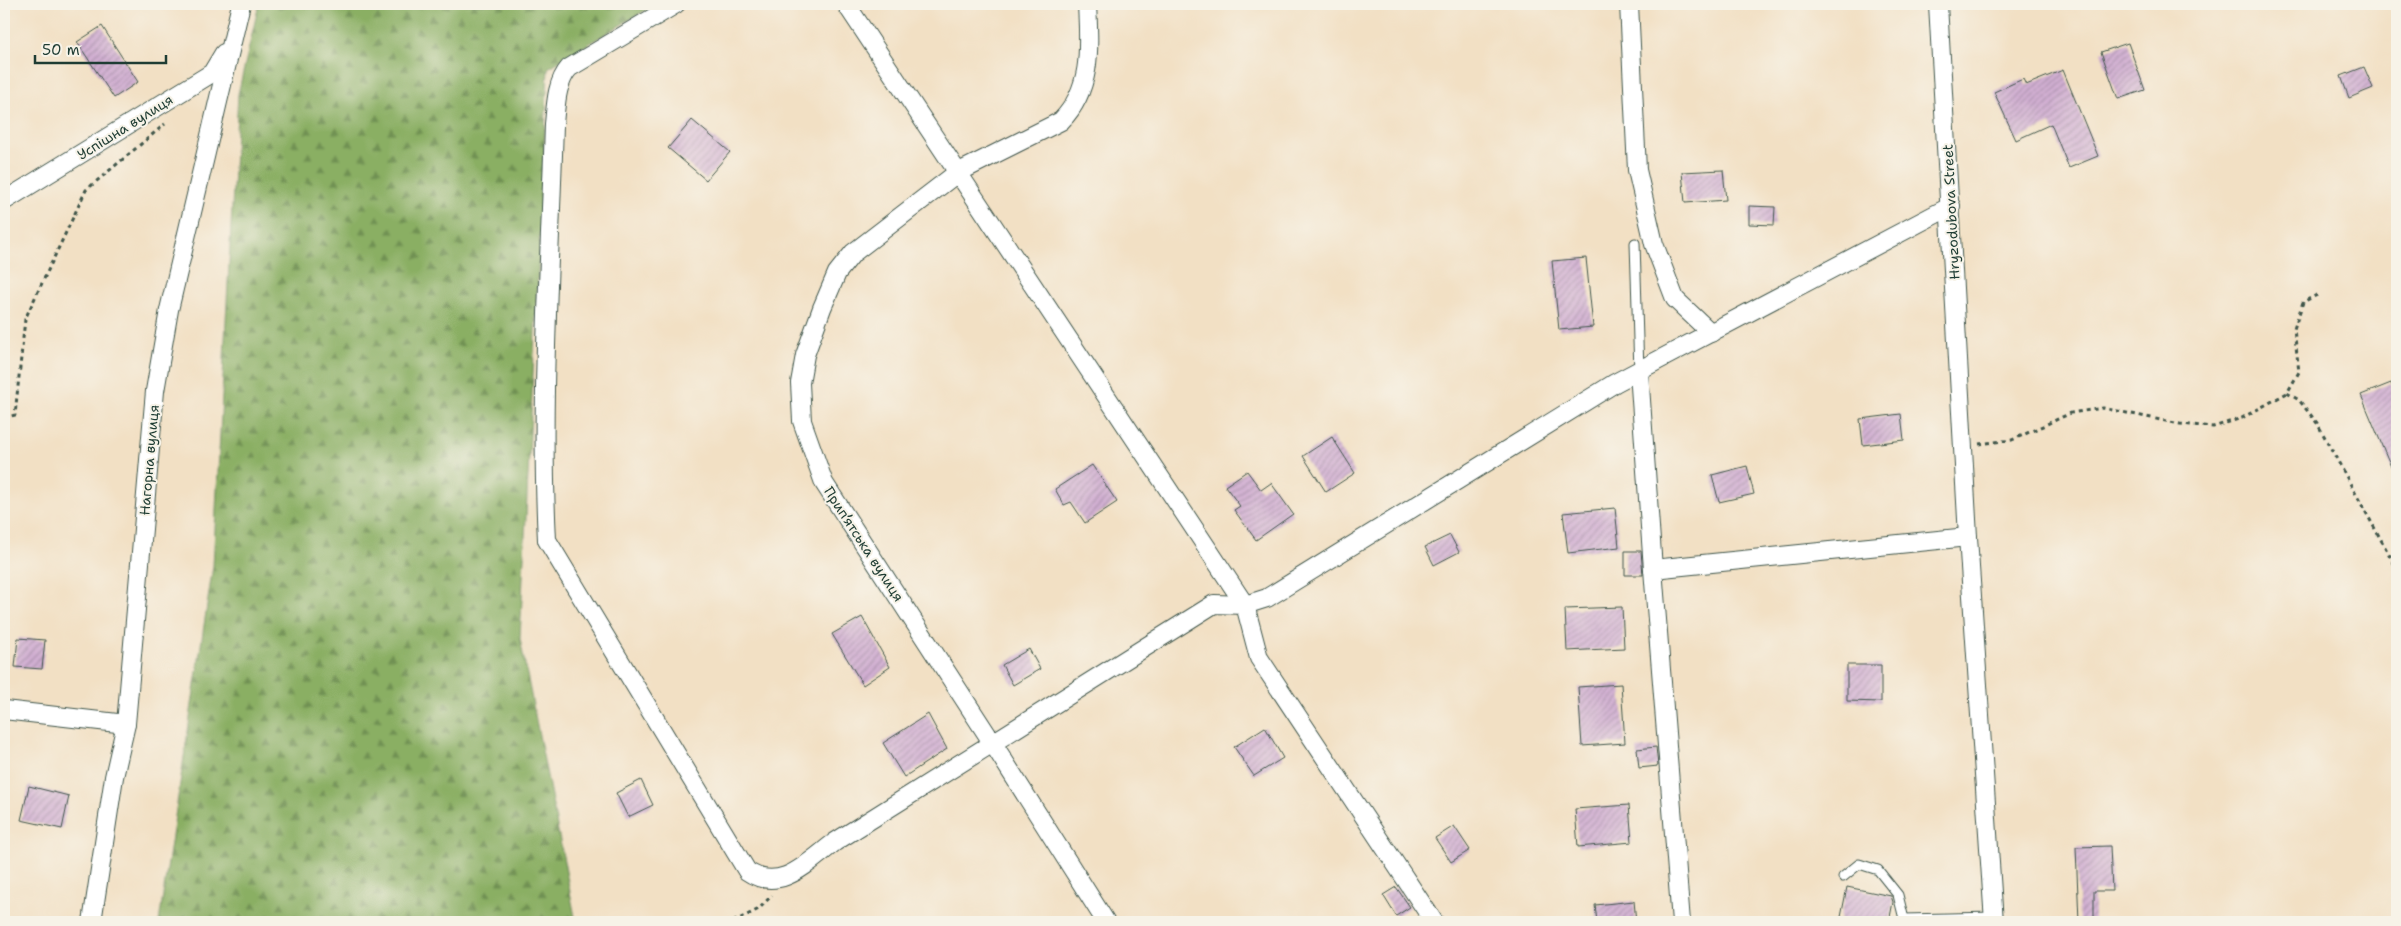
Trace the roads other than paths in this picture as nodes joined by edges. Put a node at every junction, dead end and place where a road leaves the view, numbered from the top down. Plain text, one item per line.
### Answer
1 (241, 4) edge
2 (676, 4) edge
3 (846, 4) edge
4 (1087, 4) edge
5 (1629, 4) edge
6 (1938, 4) edge
7 (233, 40) junction
8 (957, 173) junction
9 (4, 201) edge
10 (1951, 206) junction
11 (1635, 243) dead end
12 (1711, 334) junction
13 (1639, 372) junction
14 (1968, 536) junction
15 (1653, 569) junction
16 (1245, 606) junction
17 (4, 710) edge
18 (126, 724) junction
19 (992, 742) junction
20 (1843, 877) dead end
21 (1994, 920) edge
22 (92, 922) edge
23 (1106, 922) edge
24 (1434, 922) edge
25 (1682, 922) edge

1 - 7 street, Нагорна вулиця
2 - 19 street
3 - 8 street
4 - 8 street, Прип’ятська вулиця
5 - 12 street
6 - 10 street, Hryzodubova Street
7 - 9 street, Успішна вулиця
7 - 18 street, Нагорна вулиця
8 - 16 street
8 - 19 street, Прип’ятська вулиця
10 - 12 street
10 - 14 street, Hryzodubova Street
11 - 13 lane
12 - 13 street
13 - 15 street
13 - 16 street
14 - 15 street
14 - 21 street, Hryzodubova Street
15 - 25 street
16 - 19 street
16 - 24 street
17 - 18 street
18 - 22 street, Нагорна вулиця
19 - 23 street, Прип’ятська вулиця
20 - 21 lane

